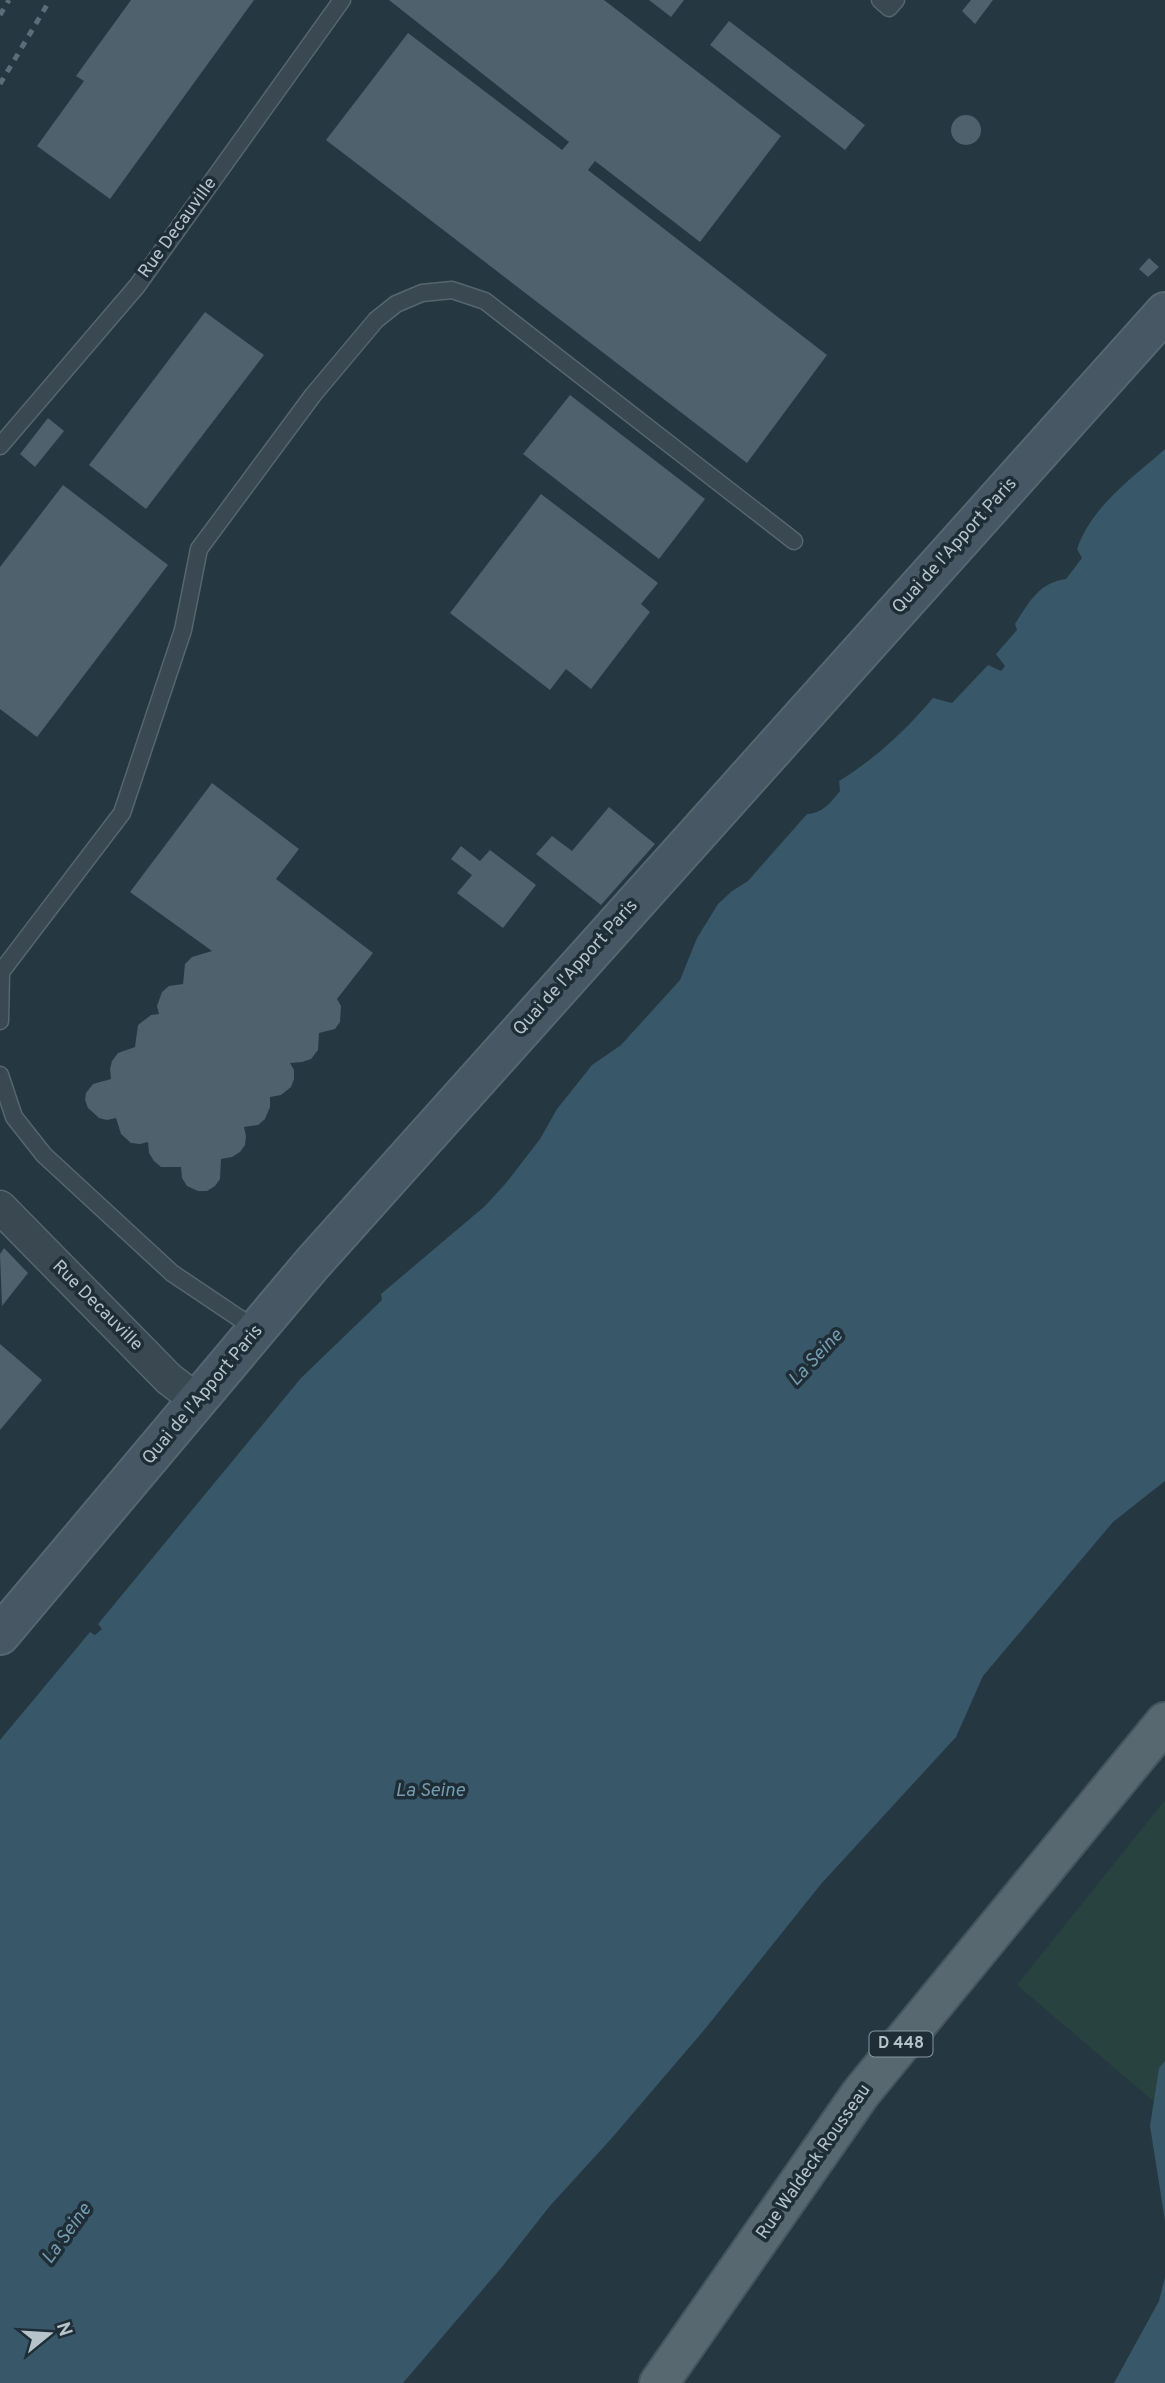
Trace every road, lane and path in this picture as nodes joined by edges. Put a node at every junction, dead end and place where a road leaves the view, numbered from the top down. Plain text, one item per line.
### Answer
1 (342, 0) edge
2 (880, 0) edge
3 (896, 0) edge
4 (1165, 312) edge
5 (0, 446) edge
6 (794, 541) dead end
7 (0, 1021) edge
8 (0, 1075) edge
9 (0, 1207) edge
10 (257, 1330) junction
11 (198, 1401) junction
12 (0, 1635) edge
13 (1165, 1722) edge
14 (659, 2383) edge

1 - 5 lane, Rue Decauville
2 - 3 lane
4 - 10 main road, Quai de l'Apport Paris
6 - 7 lane
8 - 10 lane
9 - 11 street, Rue Decauville
10 - 11 main road, Quai de l'Apport Paris
11 - 12 main road, Quai de l'Apport Paris
13 - 14 main road, Rue Waldeck Rousseau / D 448

